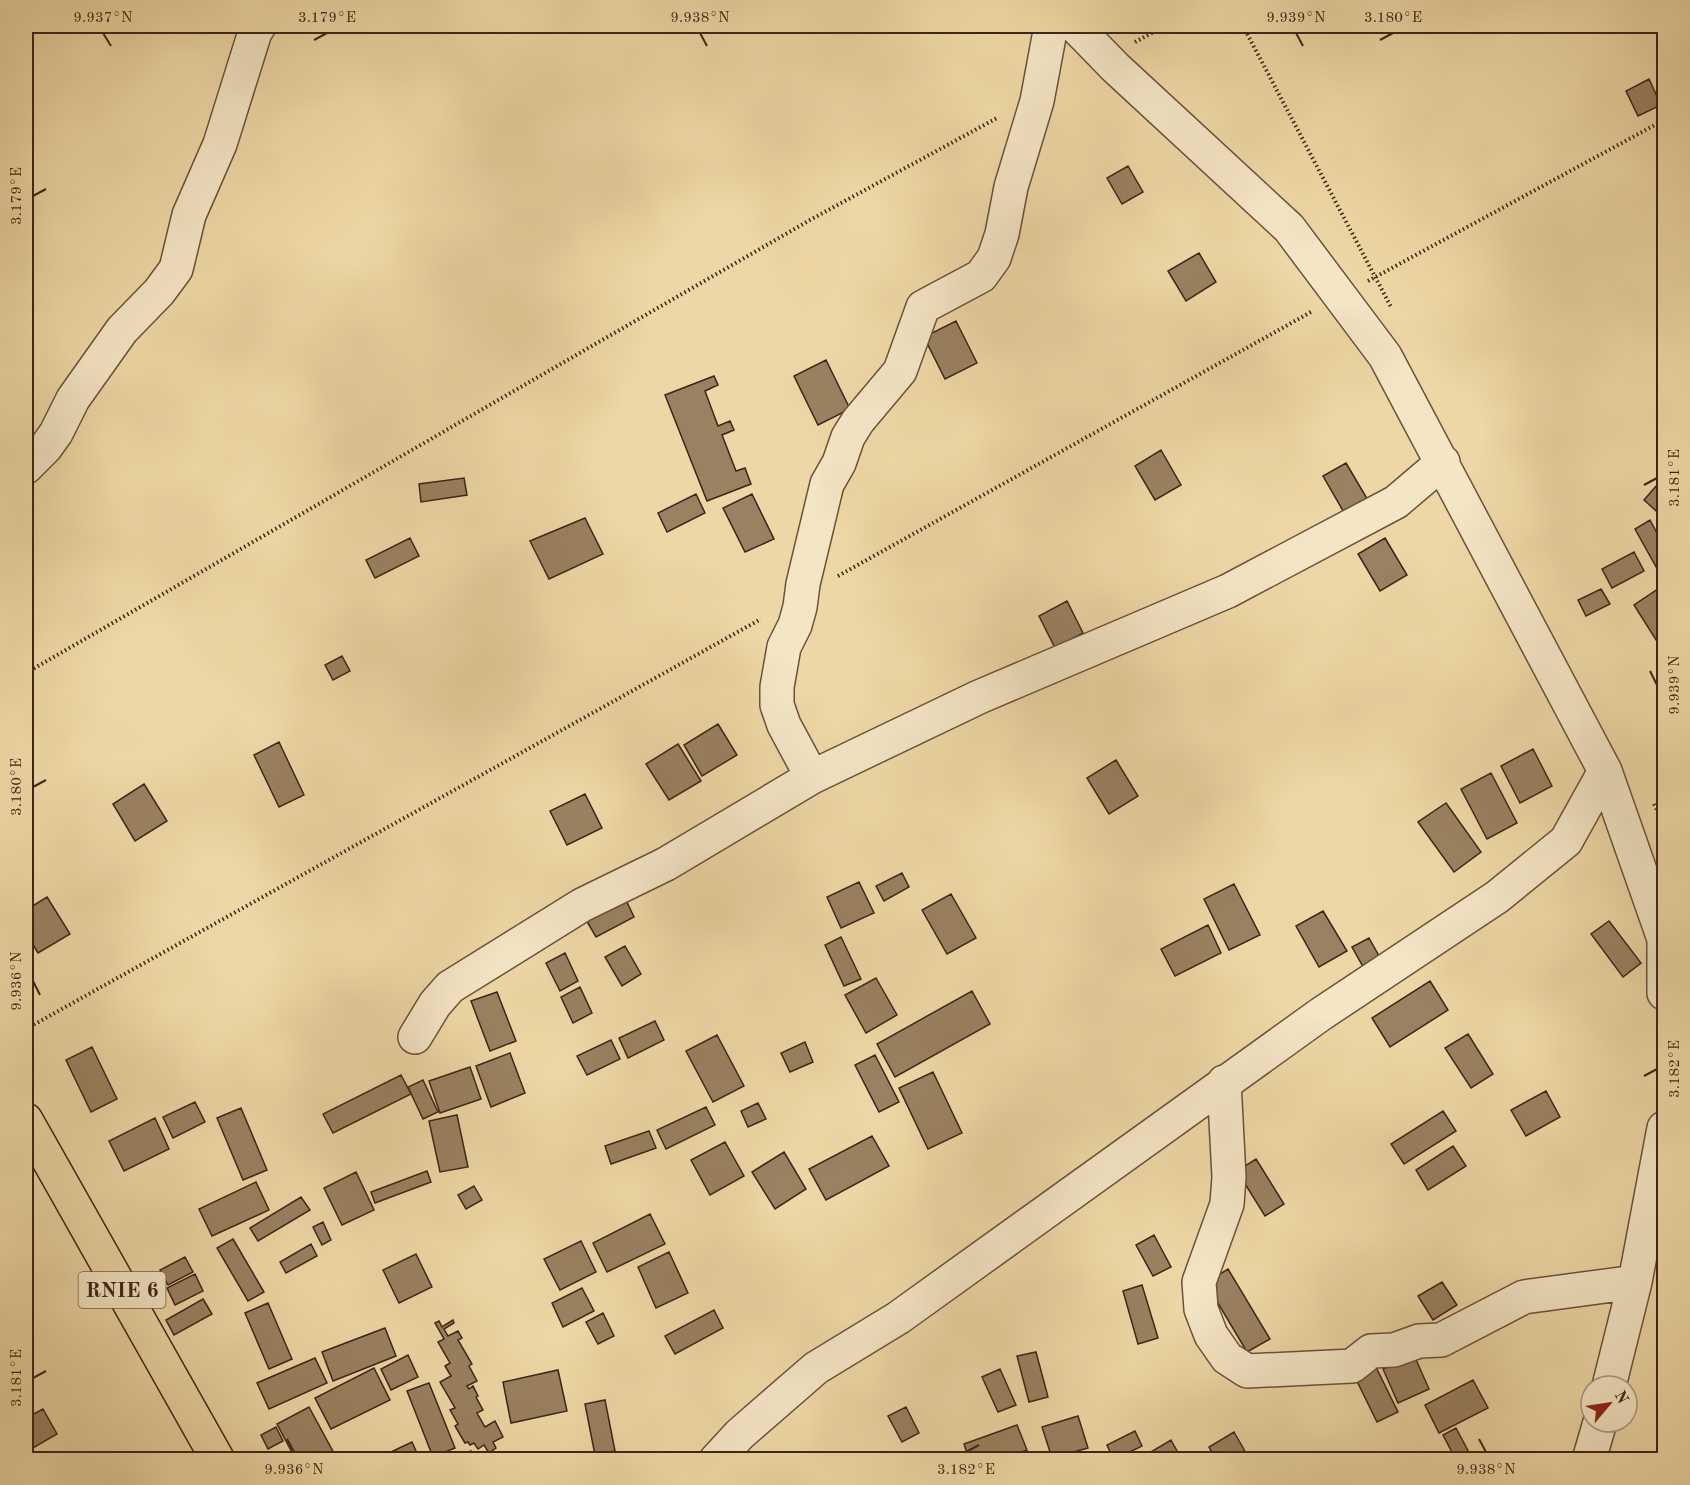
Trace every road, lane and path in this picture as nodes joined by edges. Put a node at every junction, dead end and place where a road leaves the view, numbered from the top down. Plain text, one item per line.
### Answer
1 (259, 26) edge
2 (1051, 26) edge
3 (1075, 26) edge
4 (1166, 26) edge
5 (1106, 58) junction
6 (1038, 96) junction
7 (1665, 120) edge
8 (1340, 296) junction
9 (1443, 462) junction
10 (26, 468) edge
11 (801, 597) junction
12 (26, 673) edge
13 (1605, 771) junction
14 (812, 777) junction
15 (1665, 993) edge
16 (26, 1029) edge
17 (415, 1037) dead end
18 (1224, 1082) junction
19 (26, 1120) edge
20 (1665, 1128) edge
21 (1635, 1282) junction
22 (1612, 1374) edge
23 (1597, 1434) edge
24 (218, 1460) edge
25 (716, 1460) edge
26 (1589, 1460) edge

1 - 10 street
2 - 6 street
3 - 5 street
4 - 5 path
5 - 8 street
6 - 11 street
6 - 12 path
7 - 8 path
8 - 9 street
8 - 11 path
9 - 13 street
9 - 14 street
11 - 14 street
11 - 16 path
13 - 15 street
13 - 18 street
14 - 17 street
18 - 21 street
18 - 25 street
19 - 24 main road, RNIE 6
20 - 21 street
21 - 22 street
23 - 26 street

